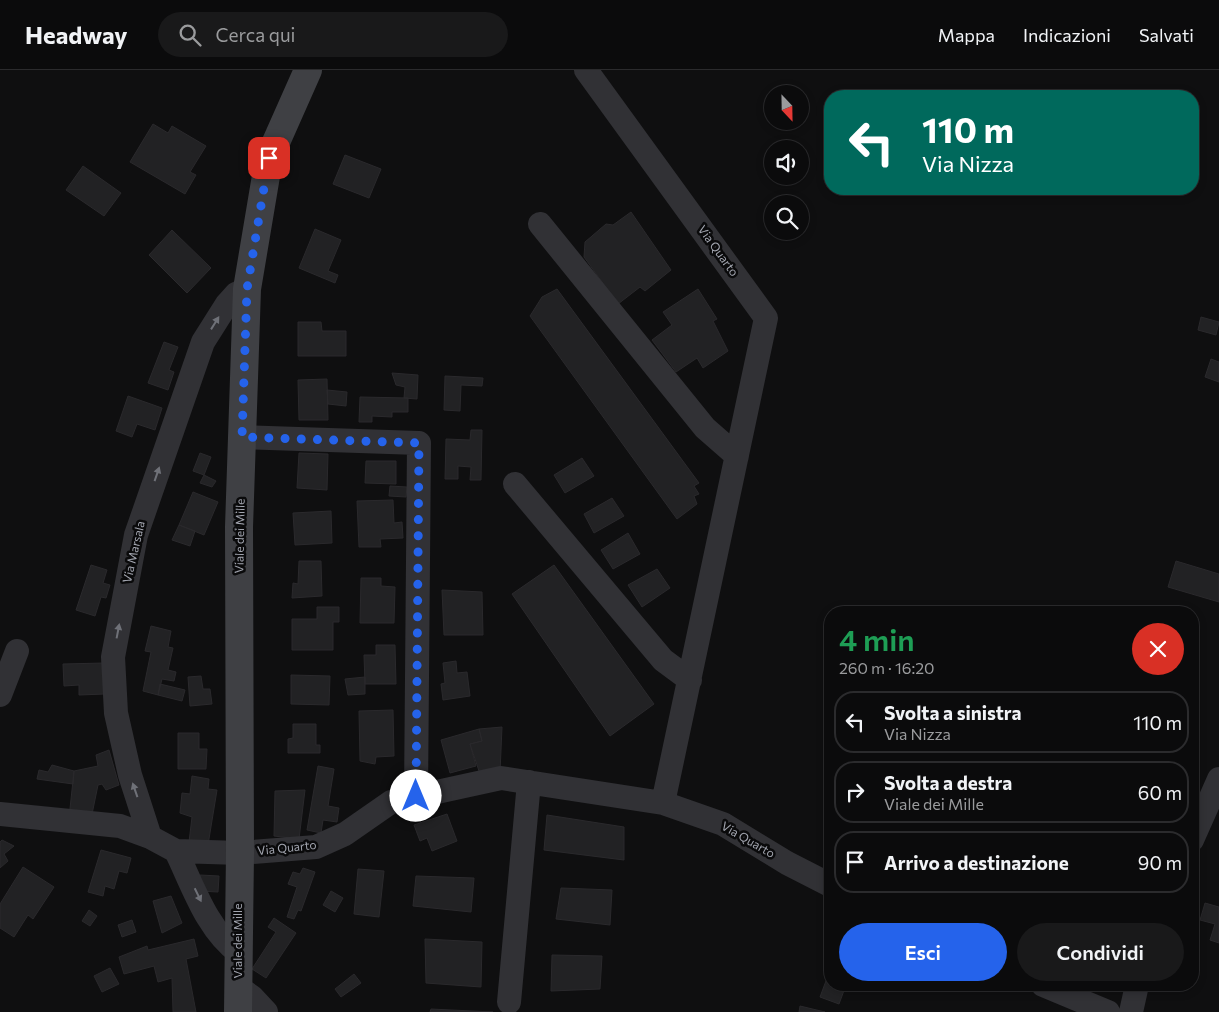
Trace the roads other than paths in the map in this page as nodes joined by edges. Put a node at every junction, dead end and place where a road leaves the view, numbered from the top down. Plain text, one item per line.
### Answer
1 (308, 70) edge
2 (586, 70) edge
3 (540, 224) dead end
4 (247, 289) junction
5 (242, 437) junction
6 (737, 456) junction
7 (515, 484) dead end
8 (17, 650) dead end
9 (690, 680) junction
10 (0, 695) edge
11 (1219, 778) edge
12 (529, 782) junction
13 (416, 796) junction
14 (663, 803) junction
15 (0, 814) edge
16 (1199, 824) edge
17 (150, 837) junction
18 (176, 851) junction
19 (240, 853) junction
20 (824, 881) edge
21 (239, 953) junction
22 (1057, 991) edge
23 (1136, 991) edge
24 (238, 999) edge
25 (509, 1002) dead end
26 (266, 1012) edge
27 (1108, 1012) edge
28 (1131, 1012) edge

1 - 4 main road, Viale dei Mille
2 - 6 street, Via Quarto
3 - 6 street
4 - 5 main road, Viale dei Mille
17 -> 4 street, Via Marsala
5 - 13 street
5 - 19 main road, Viale dei Mille
6 - 9 street, Via Quarto
7 - 9 street
8 - 10 street
9 - 14 street, Via Quarto
11 - 16 street
12 - 13 street, Via Quarto
12 - 14 street, Via Quarto
12 - 25 street
13 - 19 street, Via Quarto
14 - 20 street, Via Quarto
15 - 17 street
17 - 18 street
18 - 19 street, Via Quarto
18 -> 21 street
19 - 21 main road, Viale dei Mille
21 - 24 main road, Viale dei Mille
22 - 27 street
23 - 28 street
24 - 26 street

